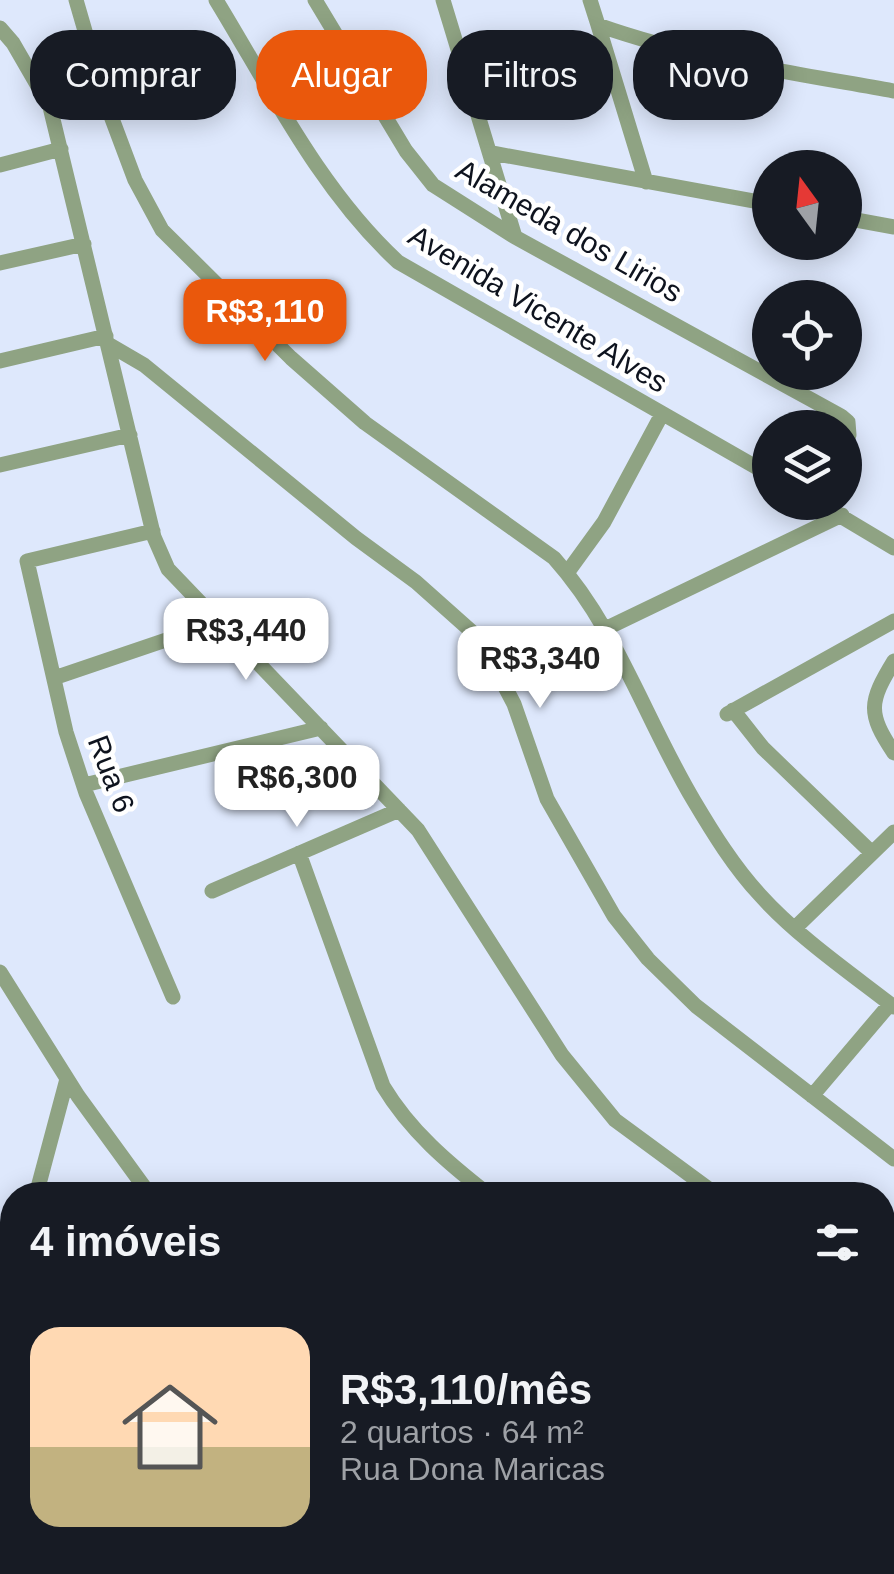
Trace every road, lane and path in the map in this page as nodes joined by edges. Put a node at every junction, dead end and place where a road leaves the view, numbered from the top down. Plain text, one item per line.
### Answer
1 (76, 0) edge
2 (216, 0) edge
3 (315, 0) edge
4 (443, 0) edge
5 (590, 0) edge
6 (598, 25) junction
7 (0, 28) edge
8 (894, 91) edge
9 (61, 150) junction
10 (492, 153) junction
11 (0, 164) edge
12 (646, 182) junction
13 (752, 201) edge
14 (862, 221) edge
15 (894, 228) edge
16 (515, 237) junction
17 (84, 244) junction
18 (0, 263) edge
19 (107, 340) junction
20 (0, 361) edge
21 (831, 410) edge
22 (662, 414) junction
23 (130, 435) junction
24 (0, 465) edge
25 (752, 465) edge
26 (832, 520) edge
27 (850, 520) edge
28 (153, 531) junction
29 (894, 548) edge
30 (567, 572) junction
31 (894, 621) edge
32 (219, 622) junction
33 (605, 629) junction
34 (894, 661) edge
35 (54, 678) junction
36 (321, 728) junction
37 (894, 753) edge
38 (84, 785) junction
39 (400, 810) junction
40 (894, 832) edge
41 (299, 853) junction
42 (872, 854) junction
43 (212, 891) dead end
44 (796, 927) junction
45 (1, 972) edge
46 (173, 997) dead end
47 (892, 1006) edge
48 (67, 1079) junction
49 (812, 1096) junction
50 (894, 1159) edge
51 (39, 1182) edge
52 (141, 1182) edge
53 (473, 1182) edge
54 (698, 1182) edge

1 - 30 street
2 - 22 street, Avenida Vicente Alves
3 - 16 street, Alameda dos Lirios
4 - 10 street
5 - 6 street
6 - 8 street
6 - 12 street
7 - 9 street
9 - 11 street
9 - 17 street
10 - 12 street
10 - 16 street
12 - 13 street
14 - 15 street
16 - 21 street, Alameda dos Lirios
17 - 18 street
17 - 19 street
19 - 20 street
19 - 23 street
19 - 49 street
22 - 25 street, Avenida Vicente Alves
22 - 30 street
23 - 24 street
23 - 28 street
26 - 33 street
27 - 29 street
28 - 32 street
28 - 35 street, Rua 6
30 - 33 street
31 - 42 street
32 - 35 street
32 - 36 street
33 - 44 street
34 - 37 street
35 - 38 street, Rua 6
36 - 38 street
36 - 39 street
38 - 46 street, Rua 6
39 - 41 street
39 - 54 street
40 - 42 street
41 - 43 street
41 - 53 street
42 - 44 street
44 - 47 street
45 - 48 street
47 - 49 street
48 - 51 street
48 - 52 street
49 - 50 street

